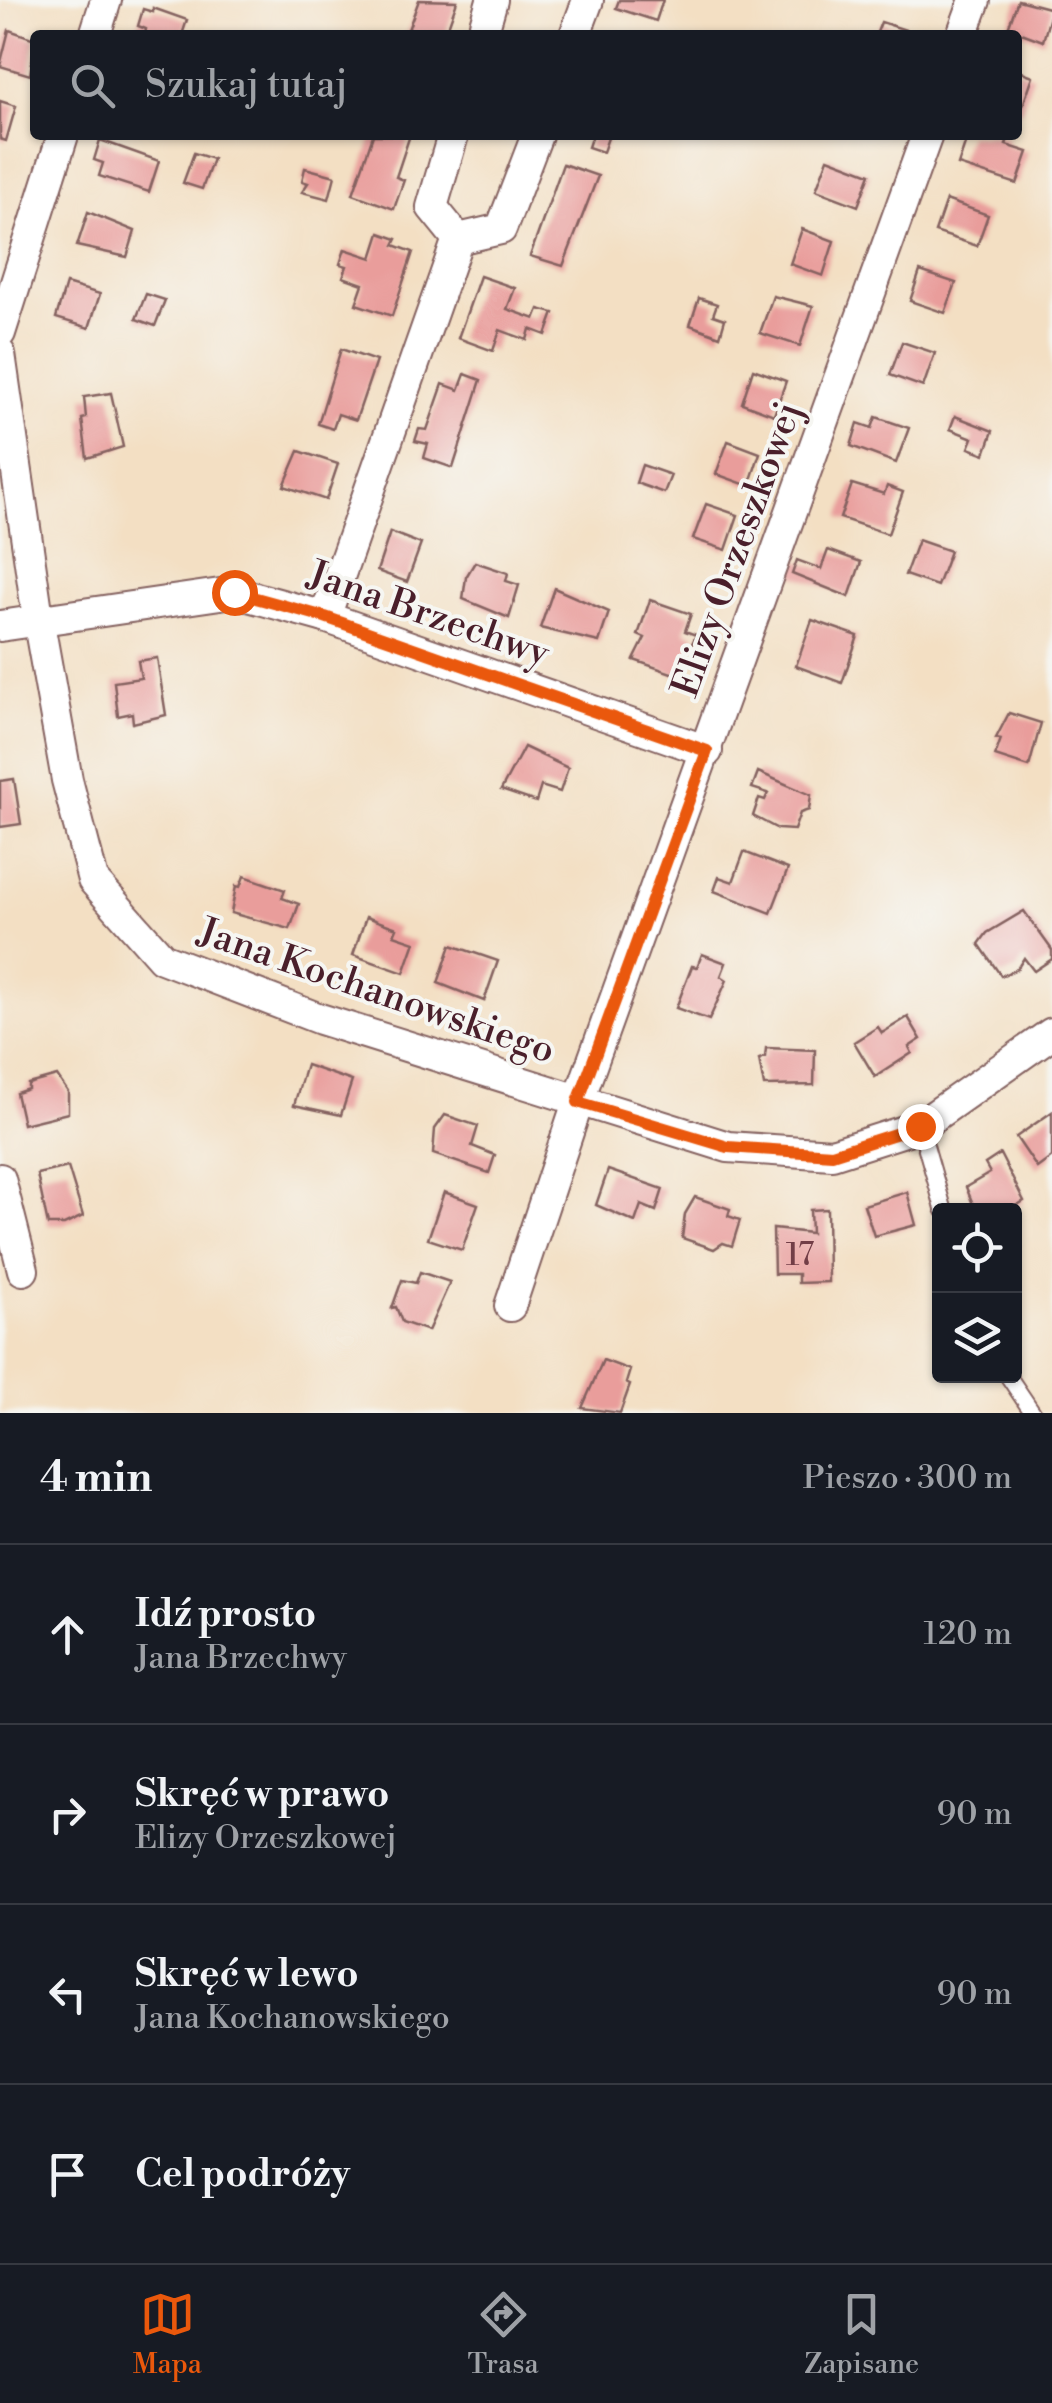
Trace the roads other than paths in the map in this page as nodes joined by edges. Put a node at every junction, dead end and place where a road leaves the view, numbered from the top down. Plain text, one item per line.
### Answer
1 (106, 0) edge
2 (492, 0) edge
3 (588, 0) edge
4 (975, 0) edge
5 (96, 30) edge
6 (483, 30) edge
7 (576, 30) edge
8 (964, 30) edge
9 (61, 140) edge
10 (452, 140) edge
11 (535, 140) edge
12 (924, 140) edge
13 (458, 239) junction
14 (0, 332) edge
15 (0, 354) edge
16 (325, 617) junction
17 (38, 618) junction
18 (0, 626) edge
19 (707, 751) junction
20 (1052, 1033) edge
21 (578, 1102) junction
22 (920, 1126) junction
23 (0, 1180) edge
24 (942, 1203) edge
25 (23, 1270) dead end
26 (510, 1306) dead end
27 (1013, 1383) edge
28 (1034, 1413) edge

1 - 5 street
2 - 6 street
3 - 7 street
4 - 8 street
9 - 14 street
10 - 13 street
11 - 13 street
12 - 19 street, Elizy Orzeszkowej
13 - 16 street
15 - 17 street, Jana Kochanowskiego
16 - 17 street, Jana Brzechwy
16 - 19 street, Jana Brzechwy
17 - 18 street, Jana Brzechwy
17 - 21 street, Jana Kochanowskiego
19 - 21 street, Elizy Orzeszkowej
20 - 22 street, Jana Kochanowskiego
21 - 22 street, Jana Kochanowskiego
21 - 26 street, Jana Kochanowskiego
22 - 24 lane
23 - 25 street
27 - 28 lane

